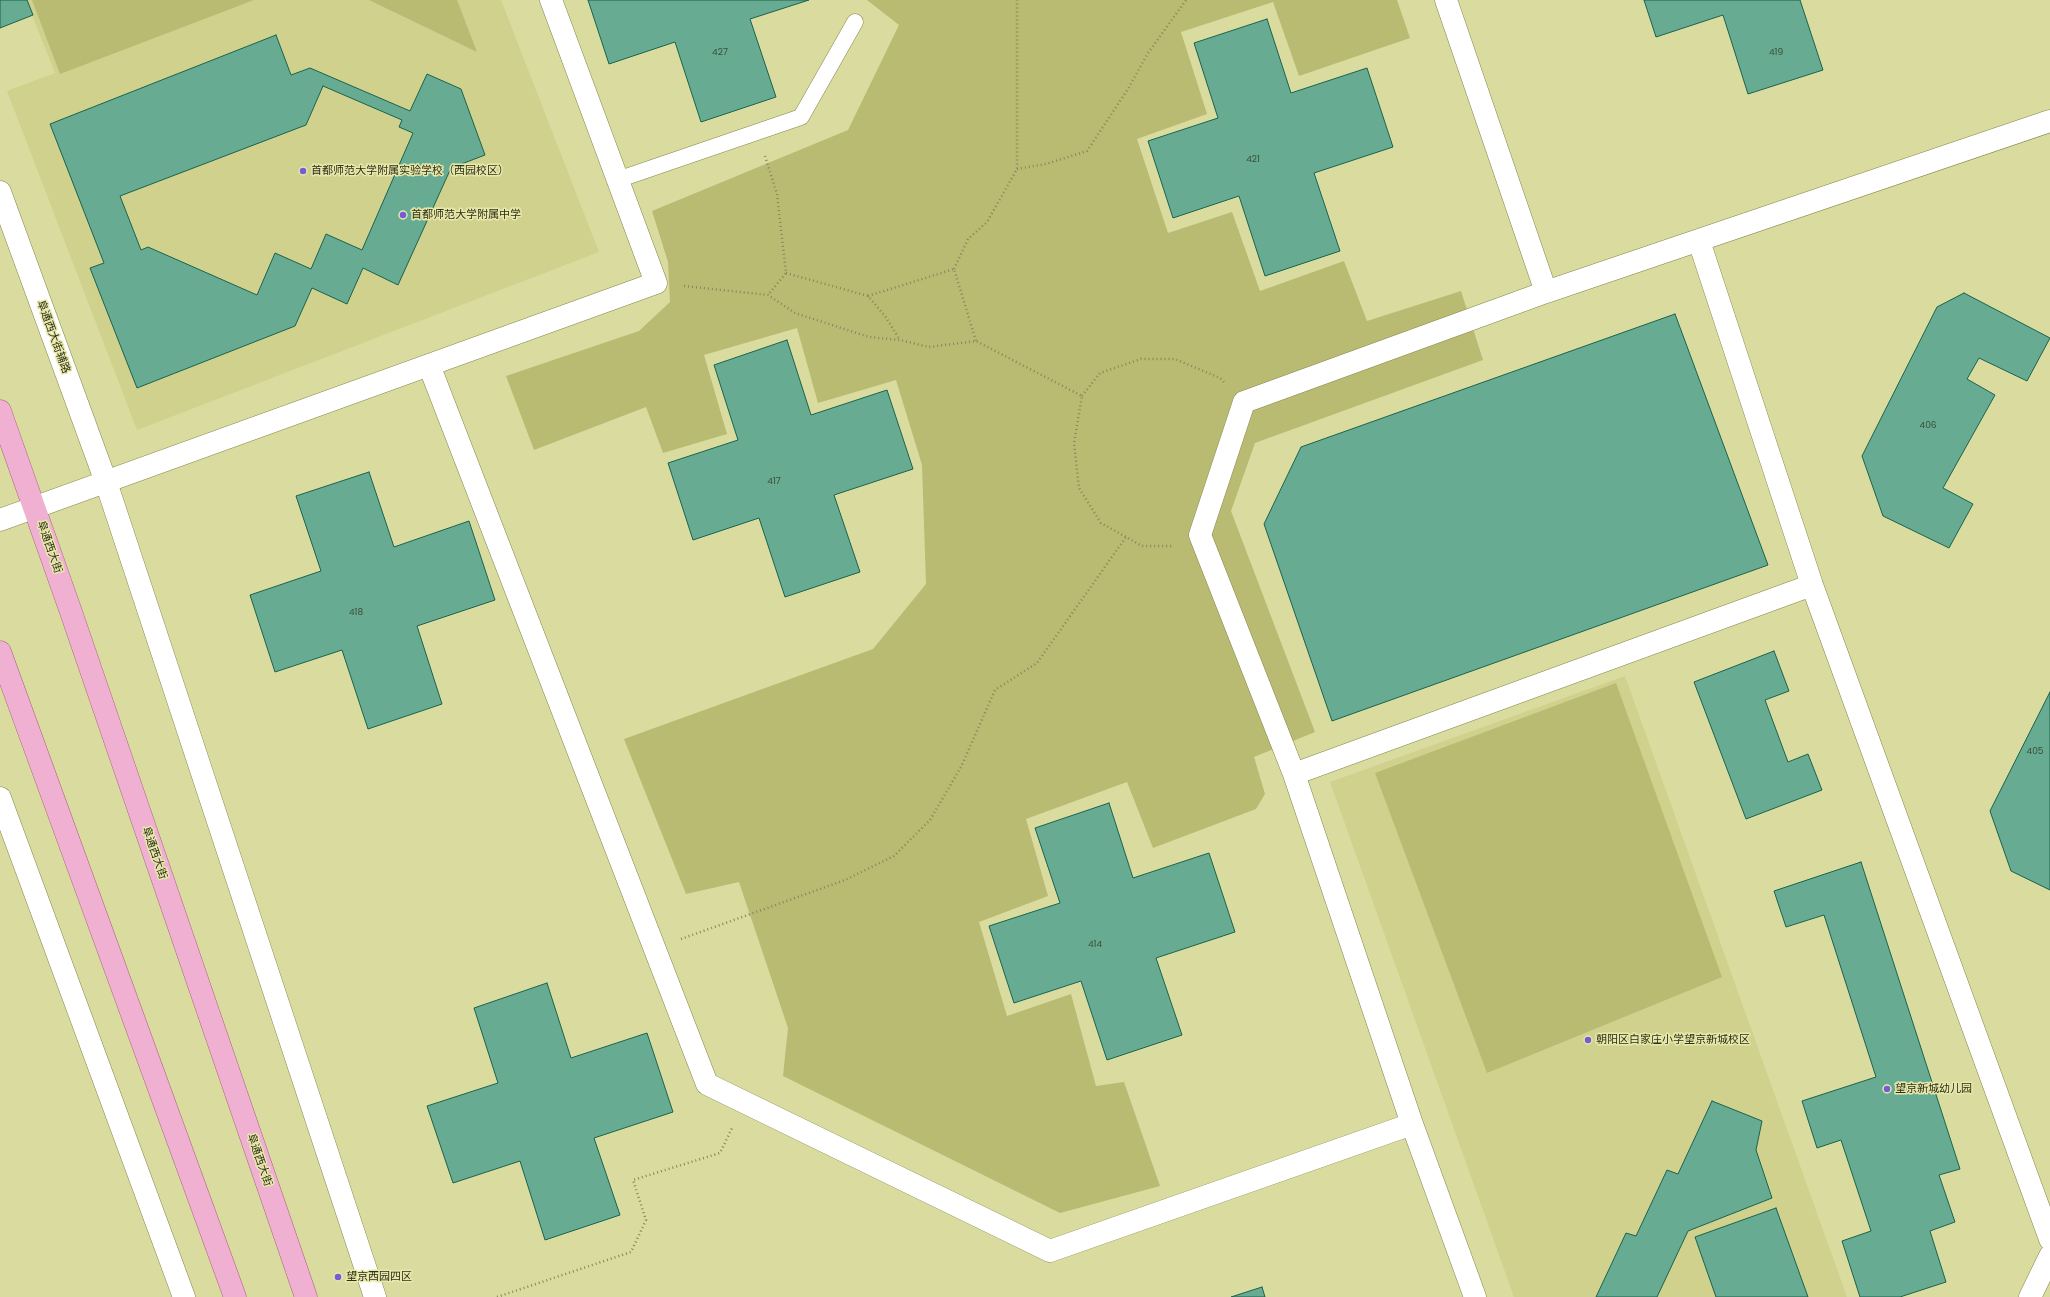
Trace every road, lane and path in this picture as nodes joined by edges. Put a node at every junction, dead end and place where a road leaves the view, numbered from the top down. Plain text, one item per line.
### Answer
1 (551, 0) edge
2 (1017, 0) edge
3 (1186, 0) edge
4 (1446, 0) edge
5 (855, 22) dead end
6 (2050, 121) edge
7 (758, 132) junction
8 (1017, 169) junction
9 (617, 180) junction
10 (0, 192) edge
11 (1699, 241) junction
12 (954, 269) junction
13 (786, 273) junction
14 (656, 283) junction
15 (1546, 292) junction
16 (768, 296) junction
17 (868, 296) junction
18 (900, 340) junction
19 (976, 341) junction
20 (429, 365) junction
21 (1082, 396) junction
22 (1244, 402) junction
23 (0, 411) edge
24 (106, 482) junction
25 (35, 508) junction
26 (0, 520) edge
27 (1200, 535) junction
28 (1126, 537) junction
29 (1812, 585) junction
30 (0, 652) edge
31 (1294, 774) junction
32 (0, 798) edge
33 (654, 948) junction
34 (745, 1102) junction
35 (1412, 1124) junction
36 (2050, 1239) edge
37 (2050, 1256) edge
38 (184, 1297) edge
39 (235, 1297) edge
40 (306, 1297) edge
41 (375, 1297) edge
42 (497, 1297) edge
43 (1475, 1297) edge
44 (2030, 1297) edge

1 - 9 street
2 - 8 path
3 - 8 path
4 - 15 street
5 - 7 lane
6 - 11 street
7 - 9 lane
7 - 13 path
8 - 12 path
9 - 14 street
10 - 24 street, 阜通西大街辅路
11 - 15 street
11 - 29 street
12 - 17 path
12 - 19 path
13 - 16 path
13 - 17 path
14 - 16 path
14 - 20 street
15 - 22 street
16 - 18 path
17 - 18 path
18 - 19 path
19 - 21 path
20 - 24 street
20 - 33 street
21 - 22 path
21 - 28 path
22 - 27 street
23 - 25 main road, 阜通西大街
24 - 25 street
24 - 41 street, 阜通西大街辅路
25 - 26 street
25 - 40 main road, 阜通西大街
27 - 28 path
27 - 31 street
28 - 33 path
29 - 31 street
29 - 36 street
30 - 39 main road
31 - 35 street
32 - 38 street
33 - 34 street
34 - 35 street
34 - 42 path
35 - 43 street
37 - 44 street

